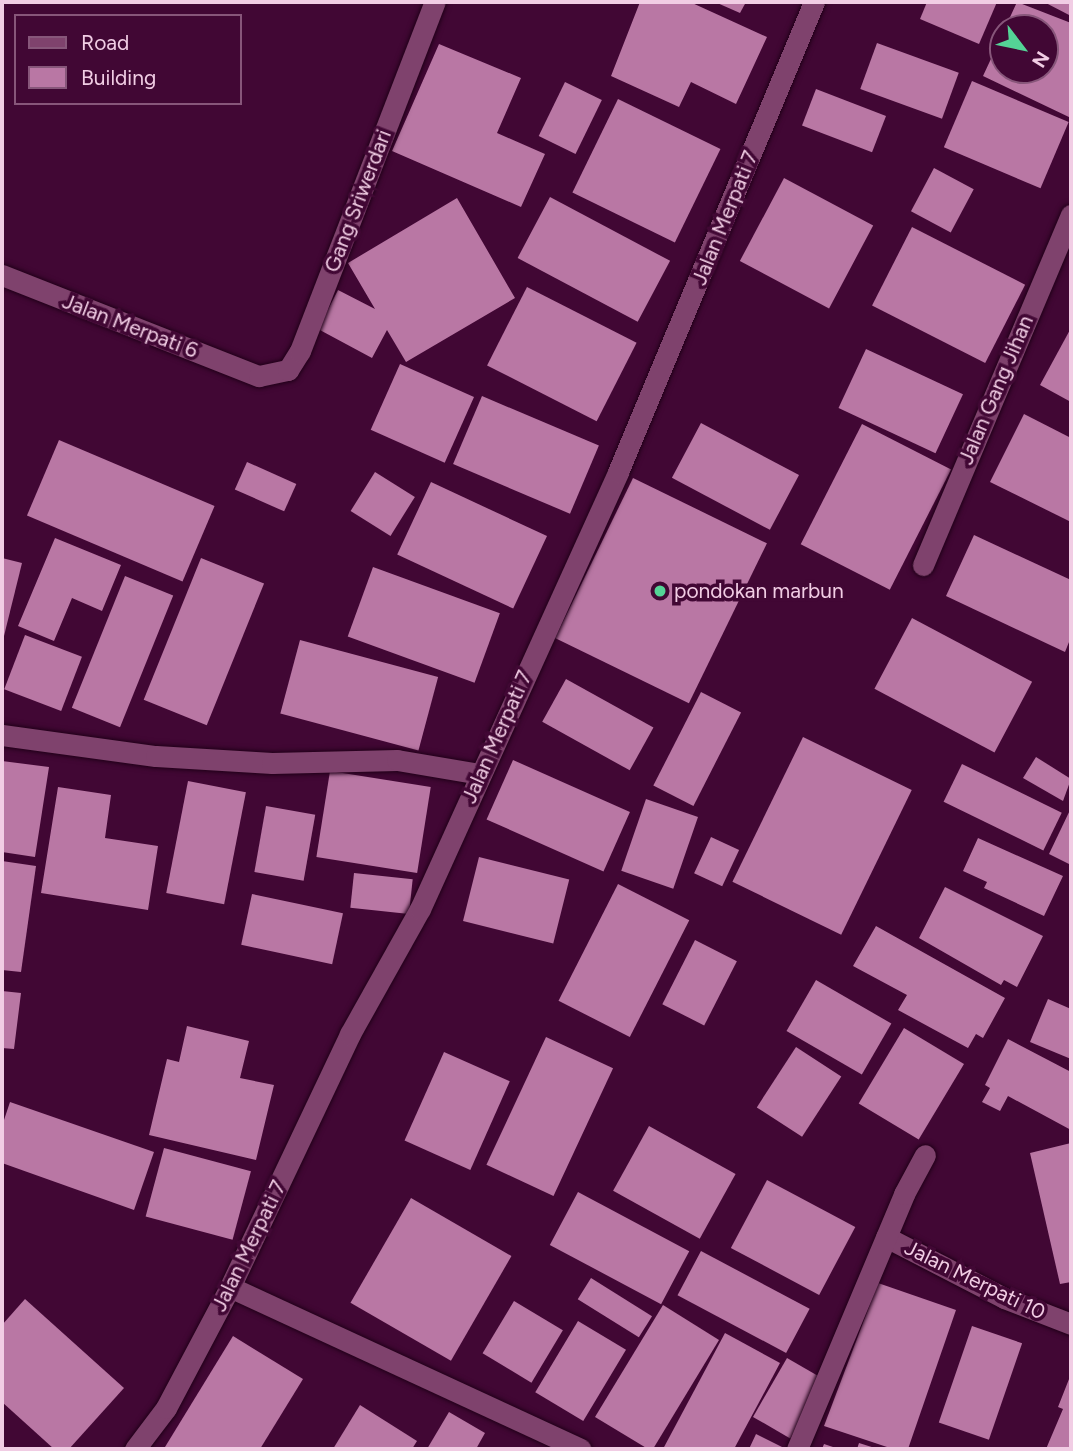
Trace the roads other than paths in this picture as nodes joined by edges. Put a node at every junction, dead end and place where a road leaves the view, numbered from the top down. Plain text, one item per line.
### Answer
1 (435, 2) edge
2 (814, 2) edge
3 (1071, 215) edge
4 (2, 275) edge
5 (259, 376) joint
6 (923, 565) dead end
7 (2, 735) edge
8 (480, 774) junction
9 (925, 1155) dead end
10 (886, 1237) junction
11 (230, 1287) junction
12 (1071, 1324) edge
13 (135, 1449) edge
14 (580, 1449) edge
15 (797, 1449) edge

1 - 5 street, Gang Sriwerdari
2 - 8 street, Jalan Merpati 7
3 - 6 street, Jalan Gang Jihan
4 - 5 street, Jalan Merpati 6
7 - 8 street
8 - 11 street, Jalan Merpati 7
9 - 10 street, Jalan Merpati 10
10 - 12 street, Jalan Merpati 10
10 - 15 street
11 - 13 street, Jalan Merpati 7
11 - 14 street

